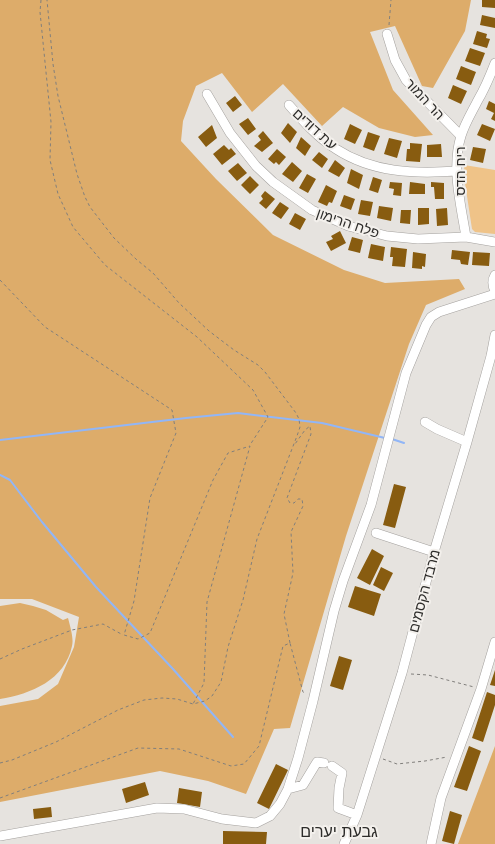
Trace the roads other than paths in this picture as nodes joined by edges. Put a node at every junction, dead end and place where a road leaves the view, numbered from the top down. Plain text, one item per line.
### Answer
1 (387, 34) road end
2 (495, 63) edge
3 (207, 94) dead end
4 (289, 105) dead end
5 (461, 136) junction
6 (457, 171) junction
7 (466, 237) junction
8 (495, 242) edge
9 (495, 275) edge
10 (495, 291) edge
11 (495, 294) edge
12 (495, 335) edge
13 (425, 422) dead end
14 (468, 442) junction
15 (376, 533) dead end
16 (434, 552) junction
17 (495, 642) edge
18 (288, 789) junction
19 (357, 816) junction
20 (0, 836) edge
21 (344, 844) edge
22 (431, 844) edge

1 - 5 street, הר המור
2 - 5 street, ריח הדס
3 - 7 street, פלח הרימון
4 - 6 street, עת דודים
5 - 6 street, ריח הדס
6 - 7 street, ריח הדס
7 - 8 street, פלח הרימון
9 - 10 street
11 - 18 street
12 - 14 street, מרבד הקסמים
13 - 14 street
14 - 16 street, מרבד הקסמים
15 - 16 street
16 - 19 street, מרבד הקסמים
17 - 22 street
18 - 19 street
18 - 20 street
19 - 21 street, מרבד הקסמים

